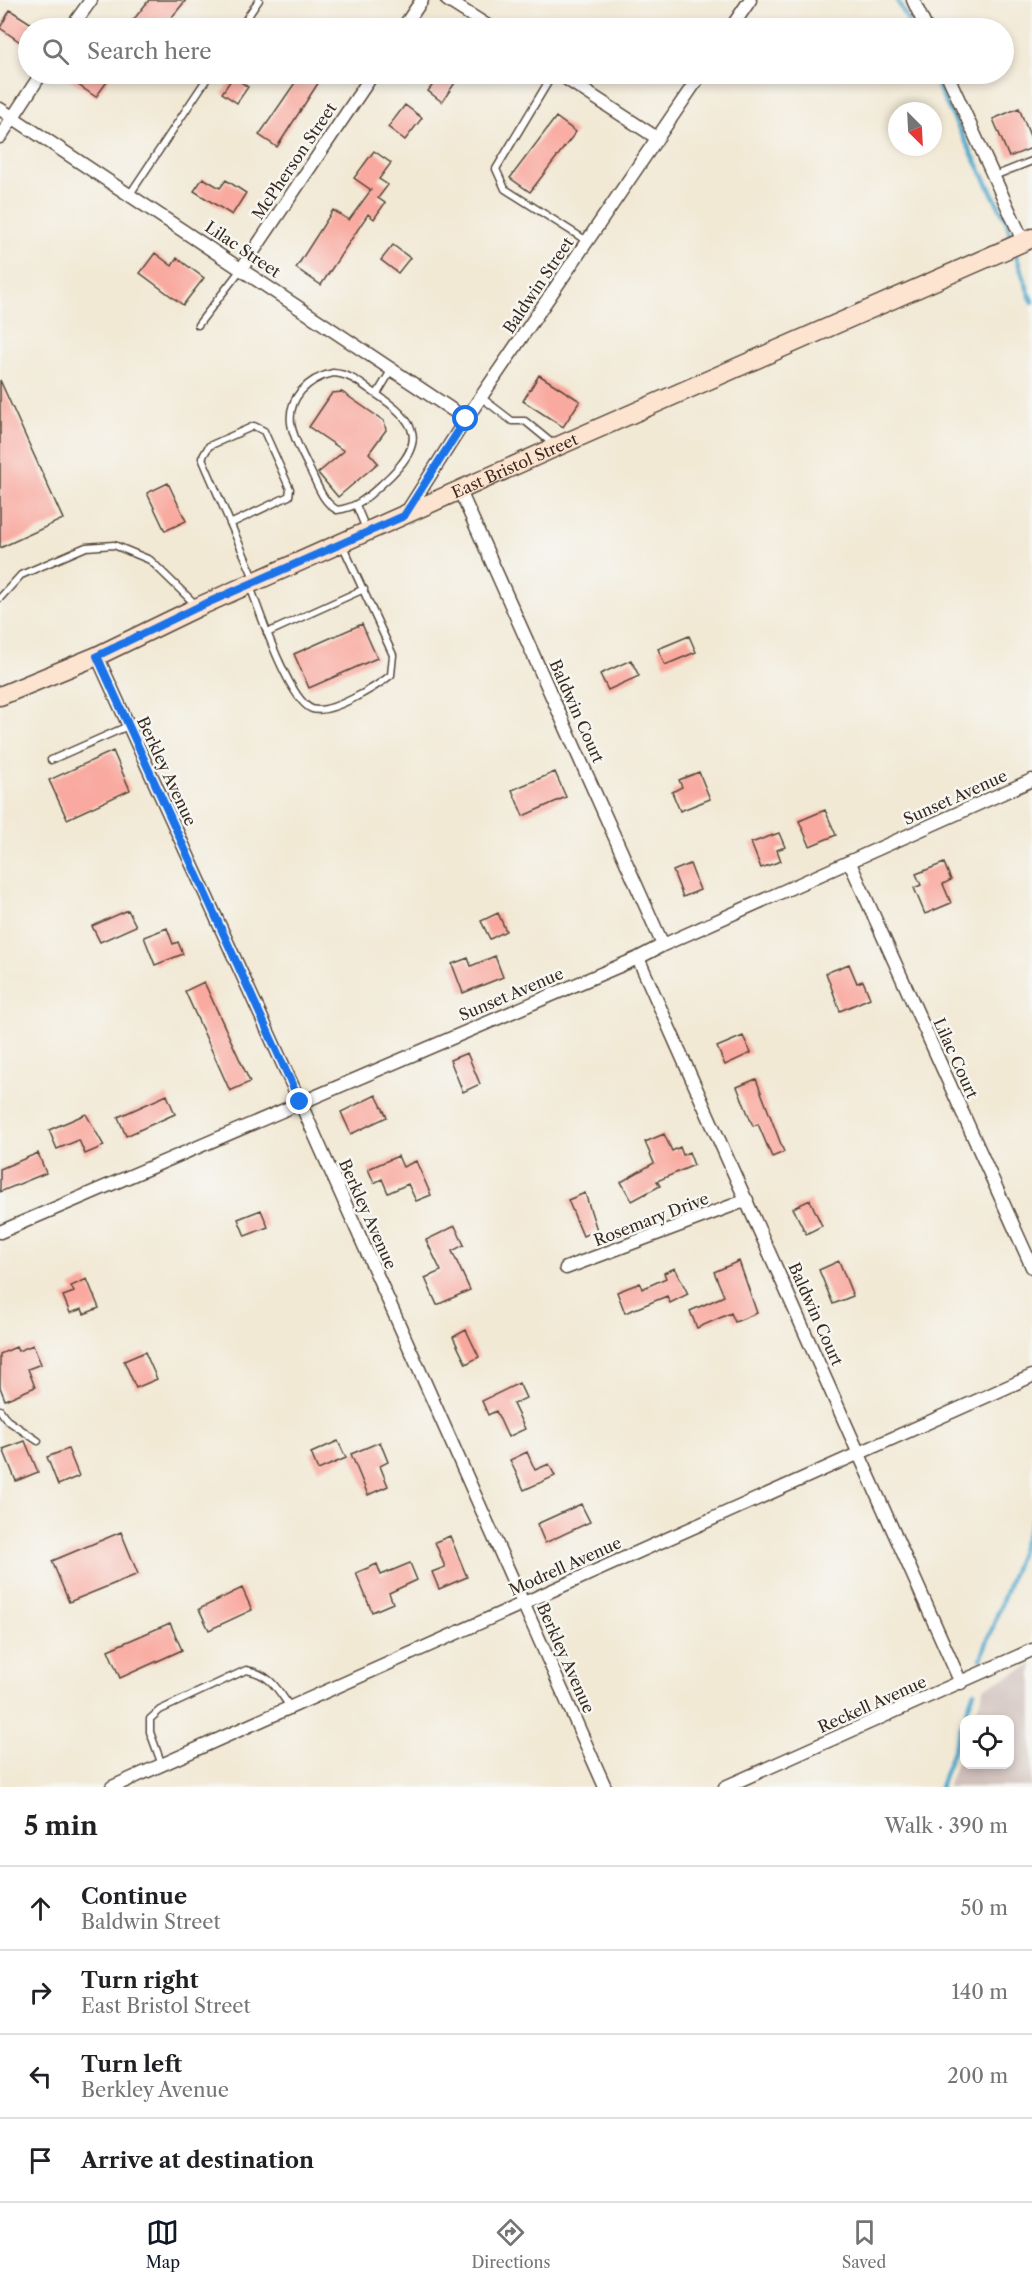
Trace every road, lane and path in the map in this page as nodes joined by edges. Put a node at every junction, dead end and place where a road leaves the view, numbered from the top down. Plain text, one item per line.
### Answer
1 (91, 0) edge
2 (259, 0) edge
3 (422, 0) edge
4 (447, 0) edge
5 (750, 0) edge
6 (913, 0) edge
7 (78, 18) edge
8 (247, 18) edge
9 (410, 18) edge
10 (475, 18) edge
11 (738, 18) edge
12 (921, 18) edge
13 (34, 84) edge
14 (203, 84) edge
15 (366, 84) edge
16 (547, 84) edge
17 (574, 84) edge
18 (694, 84) edge
19 (952, 84) edge
20 (0, 109) edge
21 (12, 117) junction
22 (0, 137) edge
23 (657, 138) junction
24 (1032, 161) edge
25 (994, 176) junction
26 (130, 194) junction
27 (1028, 239) edge
28 (587, 241) junction
29 (242, 268) junction
30 (198, 326) dead end
31 (392, 369) junction
32 (377, 394) junction
33 (482, 398) junction
34 (466, 419) junction
35 (556, 447) junction
36 (460, 491) junction
37 (356, 505) junction
38 (404, 516) junction
39 (230, 524) junction
40 (368, 532) junction
41 (342, 544) junction
42 (253, 583) junction
43 (364, 589) junction
44 (0, 598) edge
45 (198, 607) junction
46 (267, 633) junction
47 (97, 656) junction
48 (0, 696) edge
49 (128, 726) junction
50 (51, 760) dead end
51 (1032, 780) edge
52 (849, 863) junction
53 (663, 945) junction
54 (638, 958) junction
55 (300, 1102) junction
56 (747, 1200) junction
57 (0, 1232) edge
58 (1032, 1267) edge
59 (566, 1268) dead end
60 (1032, 1376) edge
61 (0, 1410) edge
62 (38, 1441) dead end
63 (860, 1455) junction
64 (523, 1602) junction
65 (1032, 1650) edge
66 (961, 1683) junction
67 (290, 1707) junction
68 (162, 1765) junction
69 (112, 1787) edge
70 (605, 1787) edge
71 (725, 1787) edge

1 - 7 street
2 - 8 lane
3 - 9 street
4 - 10 street
5 - 11 street
6 - 12 street
13 - 21 street
14 - 26 lane
15 - 29 street, McPherson Street
16 - 28 lane
17 - 23 street
18 - 23 street, Baldwin Street
19 - 25 street
20 - 21 street, Lilac Street
21 - 22 street
21 - 26 street, Lilac Street
23 - 28 street, Baldwin Street
24 - 25 lane
25 - 27 street
26 - 29 street, Lilac Street
27 - 35 main road, East Bristol Street
28 - 33 street, Baldwin Street
29 - 30 lane
29 - 31 street, Lilac Street
31 - 32 lane
31 - 34 street, Lilac Street
32 - 37 lane
32 - 37 lane
33 - 34 street, Baldwin Street
33 - 35 lane
34 - 38 street, Baldwin Street
35 - 36 main road, East Bristol Street
36 - 38 main road, East Bristol Street
36 - 53 street, Baldwin Court
37 - 40 lane
38 - 40 main road, East Bristol Street
39 - 39 lane
39 - 42 lane
40 - 41 main road, East Bristol Street
41 - 42 main road, East Bristol Street
41 - 43 lane
42 - 45 main road, East Bristol Street
42 - 46 lane
43 - 46 lane
43 - 46 lane
44 - 45 lane
45 - 47 main road, East Bristol Street
47 - 48 main road, East Bristol Street
47 - 49 street, Berkley Avenue
49 - 50 lane
49 - 55 street, Berkley Avenue
51 - 52 street, Sunset Avenue
52 - 53 street, Sunset Avenue
52 - 58 street, Lilac Court
53 - 54 street, Sunset Avenue
54 - 55 street, Sunset Avenue
54 - 56 street, Baldwin Court
55 - 57 street, Sunset Avenue
55 - 64 street, Berkley Avenue
56 - 59 street, Rosemary Drive
56 - 63 street, Baldwin Court
60 - 63 street, Modrell Avenue
61 - 62 lane
63 - 64 street, Modrell Avenue
63 - 66 street, Baldwin Court
64 - 67 street, Modrell Avenue
64 - 70 street, Berkley Avenue
65 - 66 street, Reckell Avenue
66 - 71 street, Reckell Avenue
67 - 68 street, Modrell Avenue
67 - 68 lane
68 - 69 street, Modrell Avenue

